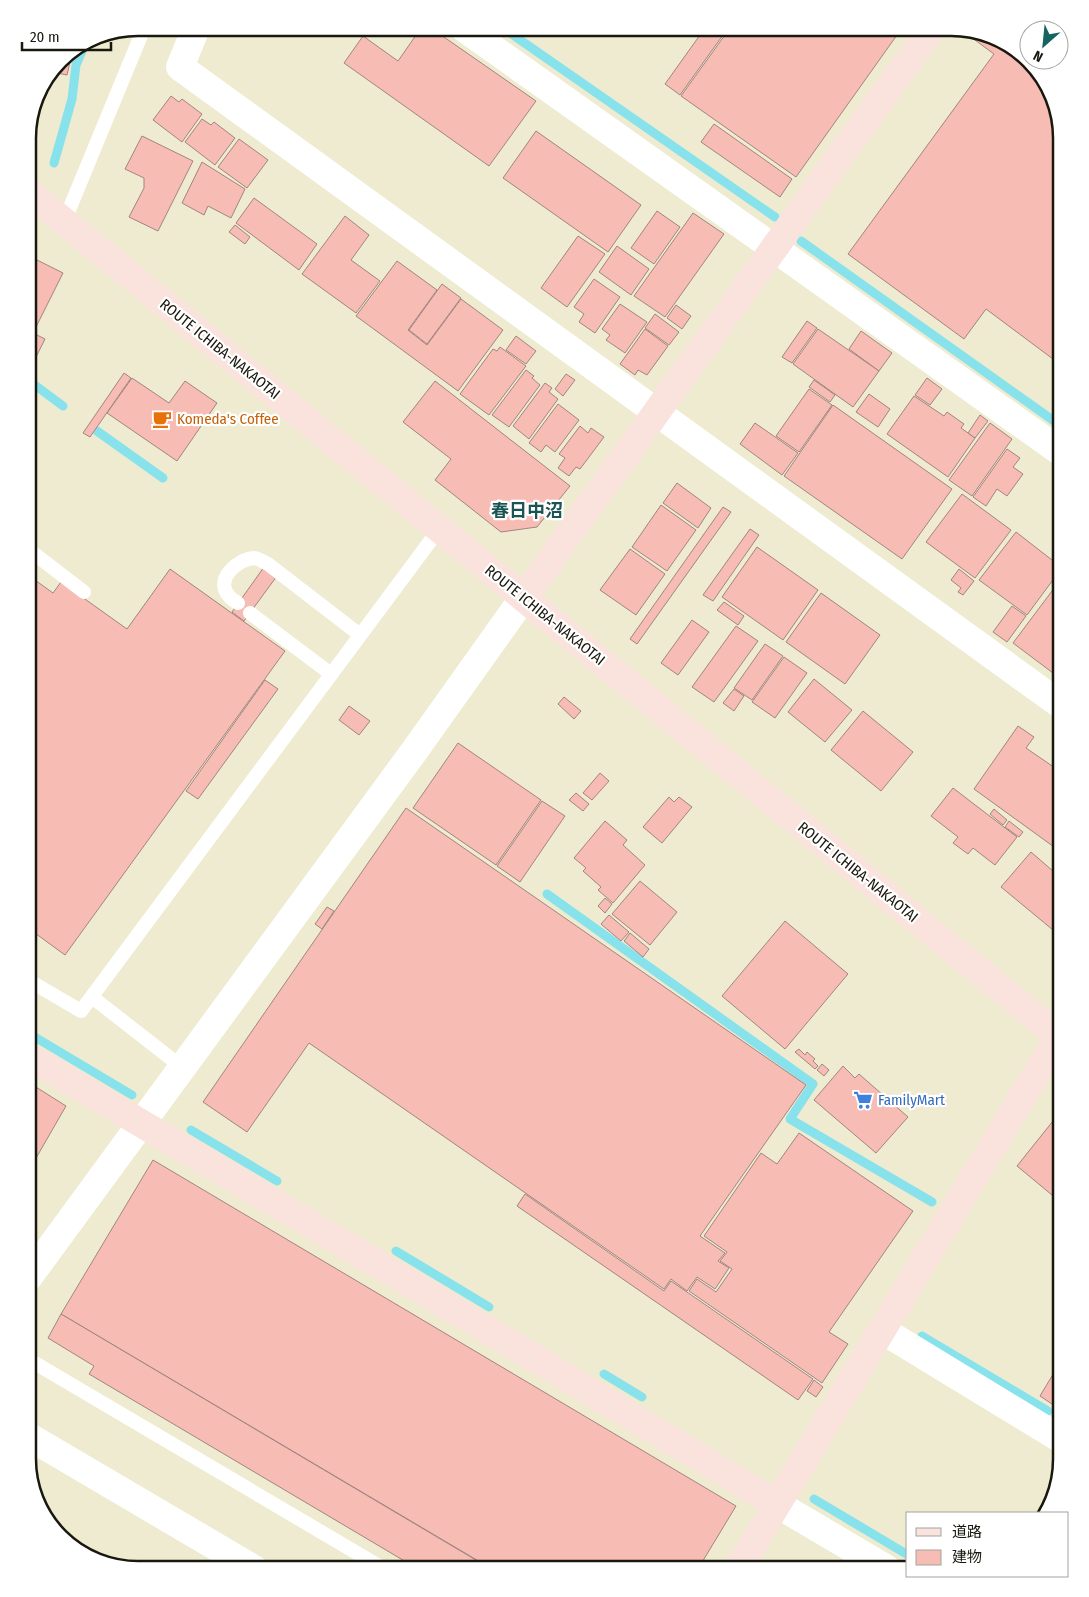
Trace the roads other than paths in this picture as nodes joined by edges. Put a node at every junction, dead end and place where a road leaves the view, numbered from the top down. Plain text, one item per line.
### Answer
1 (141, 36) edge
2 (193, 36) edge
3 (475, 36) edge
4 (926, 36) edge
5 (36, 199) edge
6 (64, 222) junction
7 (774, 248) junction
8 (656, 412) junction
9 (1053, 446) edge
10 (440, 528) junction
11 (36, 555) edge
12 (84, 592) dead end
13 (524, 597) junction
14 (238, 603) dead end
15 (250, 613) dead end
16 (360, 635) junction
17 (331, 674) junction
18 (1053, 699) edge
19 (36, 985) edge
20 (92, 997) junction
21 (1053, 1029) edge
22 (1053, 1047) edge
23 (36, 1061) edge
24 (183, 1068) junction
25 (142, 1124) junction
26 (36, 1267) edge
27 (882, 1330) junction
28 (36, 1364) edge
29 (1053, 1434) edge
30 (36, 1441) edge
31 (777, 1504) junction
32 (240, 1561) edge
33 (370, 1561) edge
34 (743, 1561) edge
35 (873, 1561) edge

1 - 6 lane
2 - 8 street
3 - 7 street
4 - 7 street
5 - 6 street, ROUTE ICHIBA-NAKAOTAI
6 - 10 street, ROUTE ICHIBA-NAKAOTAI
7 - 8 street
7 - 9 street
8 - 13 street
8 - 18 street
10 - 13 street, ROUTE ICHIBA-NAKAOTAI
10 - 16 lane
11 - 12 lane
13 - 21 street, ROUTE ICHIBA-NAKAOTAI
13 - 24 street
14 - 16 lane
15 - 17 lane
16 - 17 lane
17 - 20 lane
19 - 20 lane
20 - 24 lane
22 - 27 street
23 - 25 street
24 - 25 street
25 - 26 street
25 - 31 street
27 - 29 street
27 - 31 street
28 - 33 lane
30 - 32 street
31 - 34 street
31 - 35 street

